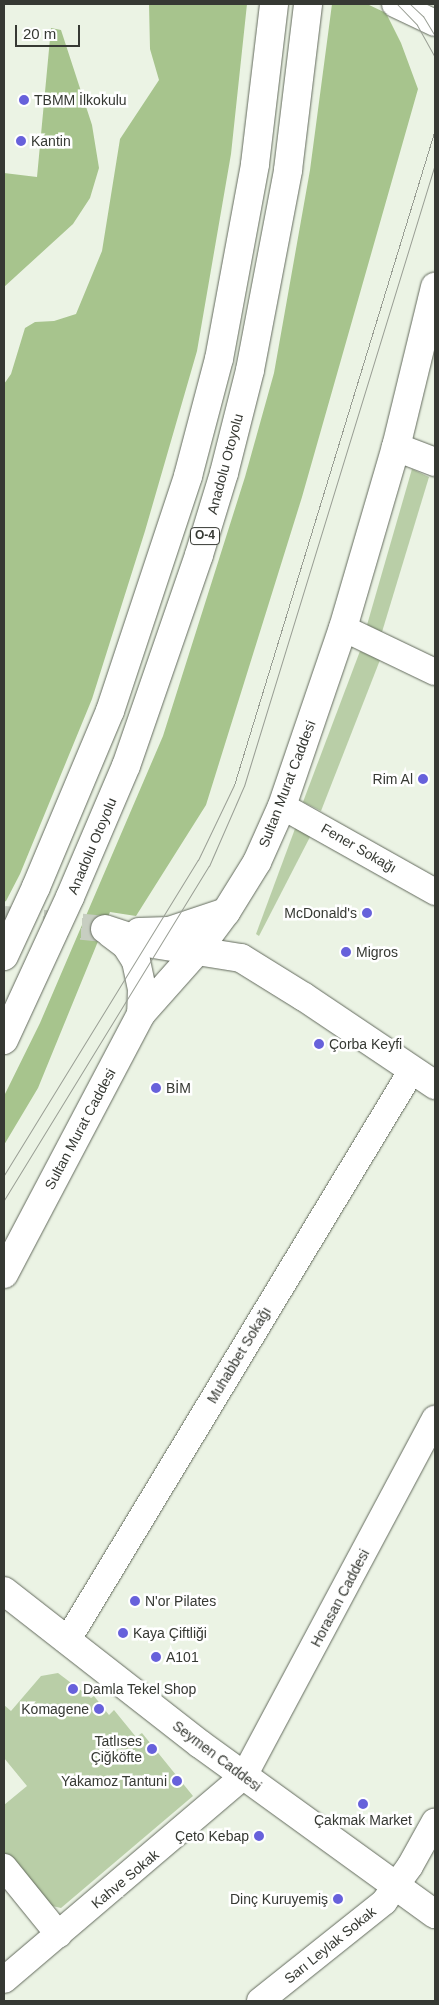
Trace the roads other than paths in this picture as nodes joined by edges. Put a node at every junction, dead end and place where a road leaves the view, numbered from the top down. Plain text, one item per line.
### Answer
1 (274, 4) edge
2 (308, 4) edge
3 (395, 4) edge
4 (435, 23) edge
5 (435, 287) edge
6 (430, 328) edge
7 (396, 447) junction
8 (435, 462) edge
9 (343, 628) junction
10 (435, 672) edge
11 (282, 806) junction
12 (435, 892) edge
13 (226, 912) junction
14 (105, 930) junction
15 (197, 951) junction
16 (4, 956) edge
17 (141, 1014) junction
18 (4, 1040) edge
19 (412, 1070) junction
20 (435, 1085) edge
21 (4, 1274) edge
22 (435, 1419) edge
23 (428, 1456) edge
24 (4, 1591) edge
25 (66, 1641) junction
26 (244, 1776) junction
27 (435, 1821) edge
28 (4, 1866) edge
29 (396, 1886) junction
30 (435, 1914) edge
31 (59, 1935) junction
32 (4, 1980) edge
33 (260, 2001) edge

1 - 16 main road, O-4
2 - 18 main road, Anadolu Otoyolu / O-4
3 - 4 street
5 - 6 main road, Sultan Murat Caddesi
6 - 7 main road, Sultan Murat Caddesi
7 - 8 main road
7 - 9 main road, Sultan Murat Caddesi
9 - 10 street
9 - 11 main road, Sultan Murat Caddesi
11 - 12 street, Fener Sokağı
11 - 13 main road, Sultan Murat Caddesi
13 - 14 main road
13 - 15 main road, Sultan Murat Caddesi
14 - 15 main road
14 - 17 main road
15 - 17 main road, Sultan Murat Caddesi
15 - 19 main road
17 - 21 main road, Sultan Murat Caddesi
19 - 20 main road
19 - 25 street, Muhabbet Sokağı
22 - 23 street, Horasan Caddesi
23 - 26 street, Horasan Caddesi
24 - 25 main road, Seymen Caddesi
25 - 26 main road, Seymen Caddesi
26 - 29 main road, Seymen Caddesi
26 - 31 street, Kahve Sokak
27 - 29 street, Sarı Leylak Sokak
28 - 31 street
29 - 30 main road, Seymen Caddesi
29 - 33 street, Sarı Leylak Sokak
31 - 32 street, Kahve Sokak

